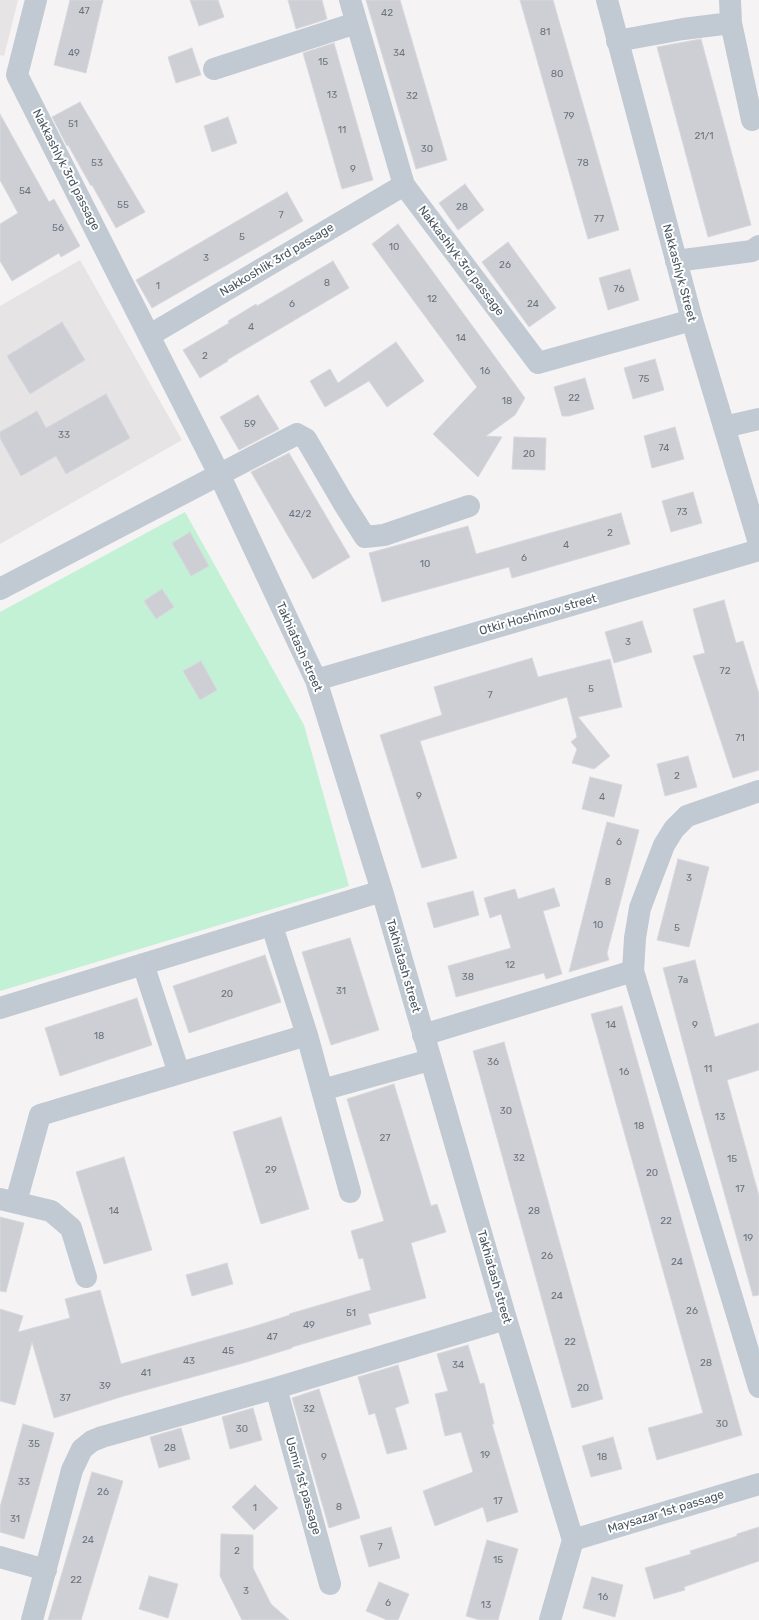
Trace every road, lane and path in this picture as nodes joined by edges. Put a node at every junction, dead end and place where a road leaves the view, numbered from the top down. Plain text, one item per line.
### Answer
1 (36, 0) edge
2 (350, 0) edge
3 (607, 0) edge
4 (730, 0) edge
5 (356, 23) junction
6 (731, 23) junction
7 (617, 41) junction
8 (214, 70) dead end
9 (9, 73) edge
10 (752, 120) dead end
11 (404, 185) junction
12 (759, 246) edge
13 (676, 261) junction
14 (692, 320) junction
15 (150, 335) junction
16 (759, 419) edge
17 (724, 427) junction
18 (219, 474) junction
19 (468, 506) dead end
20 (759, 543) edge
21 (759, 550) edge
22 (0, 589) edge
23 (316, 680) junction
24 (759, 791) edge
25 (382, 891) junction
26 (272, 926) junction
27 (143, 964) junction
28 (633, 971) junction
29 (0, 1008) edge
30 (307, 1035) junction
31 (423, 1035) junction
32 (430, 1060) junction
33 (179, 1073) junction
34 (322, 1090) junction
35 (350, 1192) dead end
36 (8, 1201) edge
37 (86, 1276) dead end
38 (506, 1319) junction
39 (759, 1387) edge
40 (276, 1388) junction
41 (759, 1484) edge
42 (573, 1540) junction
43 (0, 1556) edge
44 (46, 1570) junction
45 (330, 1584) dead end
46 (32, 1620) edge
47 (550, 1620) edge

1 - 9 street, Nakkashlyk 3rd passage
2 - 5 street, Nakkashlyk 3rd passage
3 - 7 street, Nakkashlyk Street
4 - 6 street
5 - 8 street
5 - 11 street, Nakkashlyk 3rd passage
6 - 7 street
6 - 10 street
7 - 13 street, Nakkashlyk Street
9 - 15 street, Nakkashlyk 3rd passage
11 - 14 street, Nakkashlyk 3rd passage
11 - 15 street, Nakkoshlik 3rd passage
12 - 13 street
13 - 14 street, Nakkashlyk Street
14 - 17 street, Nakkashlyk Street
15 - 18 street, Takhiatash street
16 - 17 street
17 - 20 street, Nakkashlyk Street
18 - 19 street
18 - 22 street
18 - 23 street, Takhiatash street
21 - 23 street, Otkir Hoshimov street
23 - 25 street, Takhiatash street
24 - 28 street
25 - 26 street
25 - 31 street, Takhiatash street
26 - 27 street
26 - 30 street
27 - 29 street
27 - 33 street
28 - 31 street
28 - 39 street
30 - 33 street
30 - 34 street
31 - 32 street, Takhiatash street
32 - 34 street
32 - 38 street, Takhiatash street
33 - 36 street
34 - 35 street
36 - 37 street
38 - 40 street
38 - 42 street, Takhiatash street
40 - 44 street
40 - 45 street, Usmir 1st passage
41 - 42 street, Maysazar 1st passage
42 - 47 street
43 - 44 street
44 - 46 street

